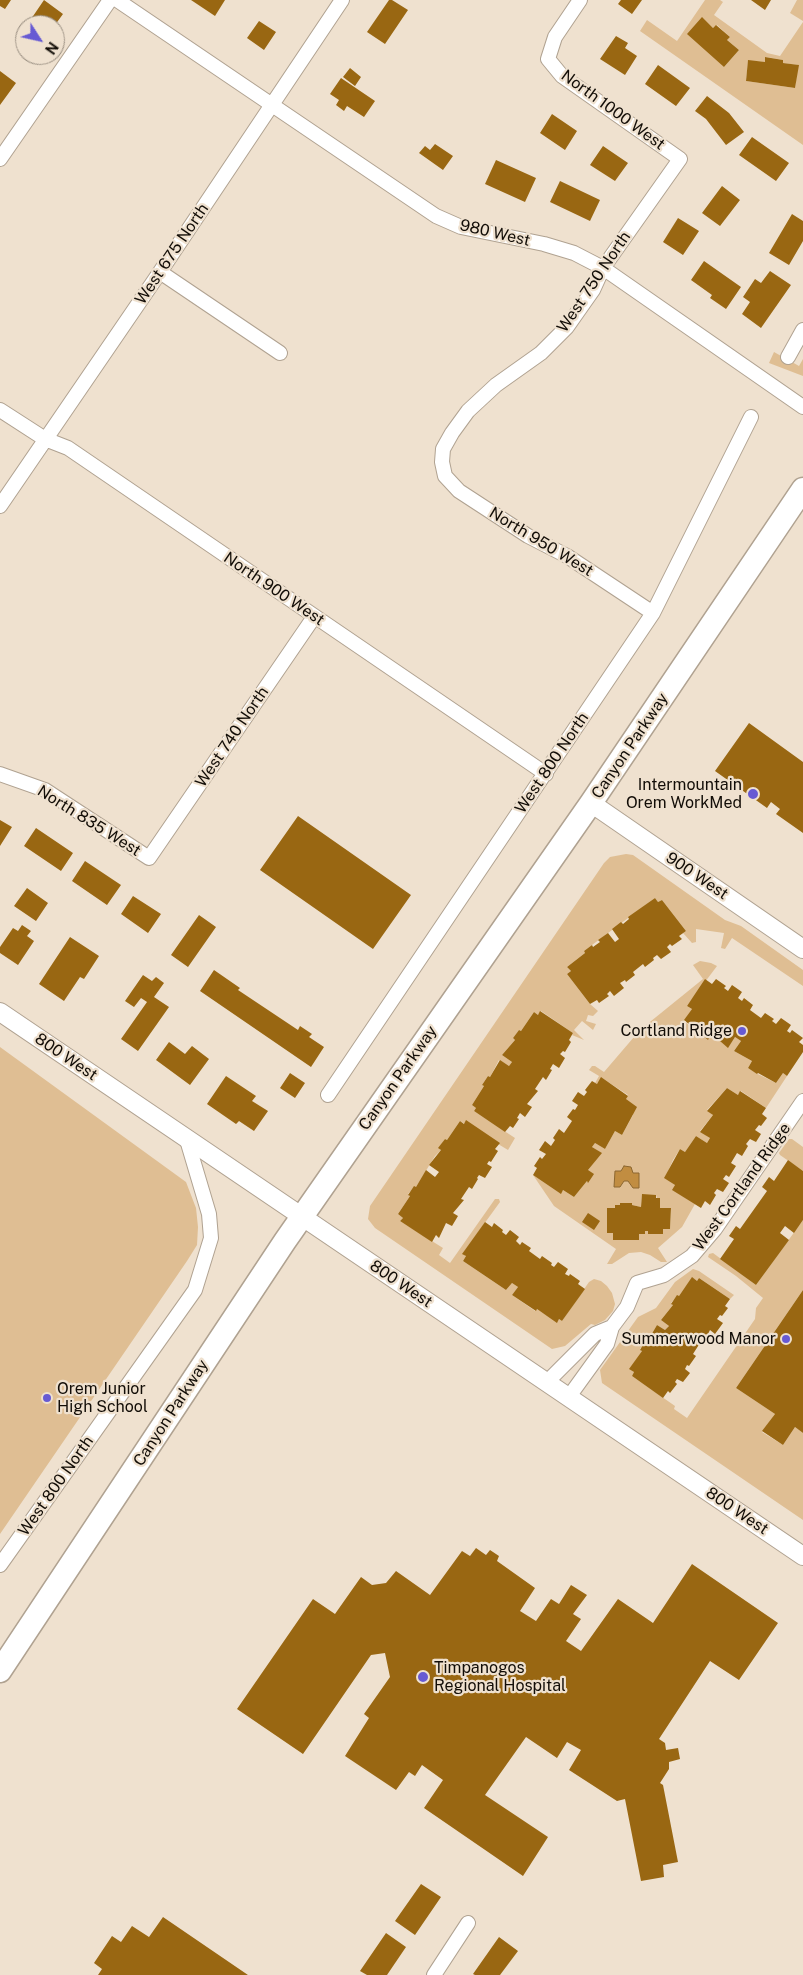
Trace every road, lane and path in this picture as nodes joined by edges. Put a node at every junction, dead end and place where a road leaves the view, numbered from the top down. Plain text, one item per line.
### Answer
1 (110, 0) edge
2 (117, 0) edge
3 (342, 0) edge
4 (580, 0) edge
5 (272, 106) junction
6 (0, 159) edge
7 (680, 159) joint
8 (603, 268) junction
9 (160, 272) junction
10 (803, 330) edge
11 (280, 353) dead end
12 (788, 357) dead end
13 (803, 407) edge
14 (0, 410) edge
15 (751, 417) dead end
16 (45, 439) junction
17 (442, 462) joint
18 (803, 489) edge
19 (0, 506) edge
20 (653, 614) junction
21 (314, 617) junction
22 (0, 774) edge
23 (546, 774) junction
24 (591, 803) junction
25 (149, 858) joint
26 (803, 949) edge
27 (0, 1012) edge
28 (328, 1096) dead end
29 (803, 1101) edge
30 (186, 1140) junction
31 (302, 1216) junction
32 (612, 1327) junction
33 (546, 1383) junction
34 (568, 1398) junction
35 (803, 1556) edge
36 (0, 1565) edge
37 (0, 1672) edge
38 (468, 1923) dead end
39 (434, 1975) edge

1 - 6 street
2 - 5 street, 980 West
3 - 5 street, West 675 North
4 - 7 street, North 1000 West
5 - 8 street, 980 West
5 - 9 street, West 675 North
7 - 8 street, West 750 North
8 - 13 street, 980 West
8 - 17 street, West 750 North
9 - 11 street
9 - 16 street, West 675 North
10 - 12 street
14 - 16 street, North 900 West
15 - 20 street, West 800 North
16 - 19 street, West 675 North
16 - 21 street, North 900 West
17 - 20 street, North 950 West
18 - 24 highway, Canyon Parkway
20 - 23 street, West 800 North
21 - 23 street, North 900 West
21 - 25 street, West 740 North
22 - 25 street, North 835 West
23 - 28 street, West 800 North
24 - 26 street, 900 West
24 - 31 highway, Canyon Parkway
27 - 30 street, 800 West
29 - 32 street, West Cortland Ridge
30 - 31 street, 800 West
30 - 36 street, West 800 North
31 - 33 street, 800 West
31 - 37 highway, Canyon Parkway
32 - 33 street, West Cortland Ridge
32 - 34 street
33 - 34 street, 800 West
34 - 35 street, 800 West
38 - 39 street

